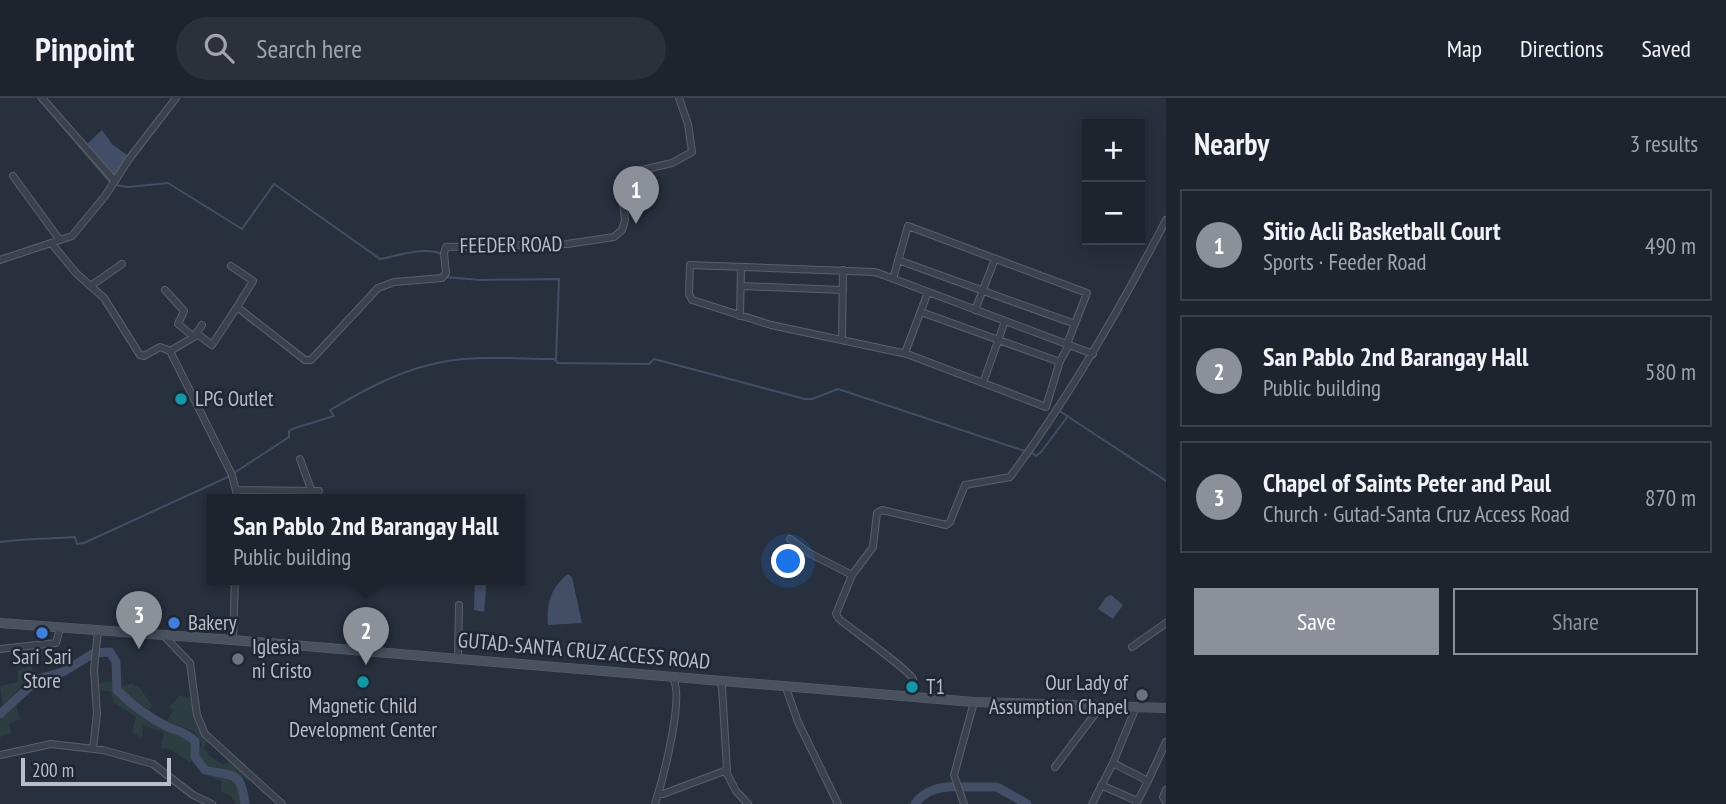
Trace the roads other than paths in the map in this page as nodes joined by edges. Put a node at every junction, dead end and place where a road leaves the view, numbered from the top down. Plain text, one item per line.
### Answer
1 (42, 98) edge
2 (176, 98) edge
3 (679, 98) edge
4 (13, 176) dead end
5 (114, 184) junction
6 (1166, 220) edge
7 (59, 239) junction
8 (52, 244) junction
9 (995, 259) junction
10 (0, 260) edge
11 (898, 260) junction
12 (122, 264) dead end
13 (231, 267) dead end
14 (741, 267) junction
15 (843, 271) junction
16 (893, 279) junction
17 (92, 285) junction
18 (741, 286) junction
19 (164, 290) dead end
20 (843, 290) junction
21 (982, 290) junction
22 (928, 292) junction
23 (237, 307) junction
24 (975, 310) junction
25 (921, 312) junction
26 (740, 316) junction
27 (1005, 321) junction
28 (1075, 324) junction
29 (202, 325) dead end
30 (195, 335) junction
31 (842, 340) junction
32 (999, 340) junction
33 (1068, 344) junction
34 (170, 351) junction
35 (905, 353) junction
36 (1093, 354) junction
37 (1060, 362) junction
38 (983, 383) junction
39 (300, 459) dead end
40 (236, 490) junction
41 (237, 494) edge
42 (790, 539) dead end
43 (852, 575) junction
44 (235, 585) edge
45 (459, 606) dead end
46 (0, 623) edge
47 (1166, 623) edge
48 (60, 628) junction
49 (98, 631) junction
50 (164, 635) junction
51 (233, 639) junction
52 (1132, 647) dead end
53 (0, 649) edge
54 (458, 658) junction
55 (672, 676) junction
56 (719, 680) junction
57 (785, 685) junction
58 (907, 696) junction
59 (974, 702) junction
60 (1101, 706) junction
61 (1136, 707) junction
62 (1166, 708) edge
63 (1166, 742) edge
64 (93, 749) junction
65 (0, 755) edge
66 (1113, 764) junction
67 (1055, 767) dead end
68 (725, 770) junction
69 (1148, 781) junction
70 (1101, 785) junction
71 (1166, 790) edge
72 (658, 794) junction
73 (1166, 802) edge
74 (208, 803) edge
75 (1136, 803) edge
76 (282, 804) edge
77 (655, 804) edge
78 (748, 804) edge
79 (838, 804) edge
80 (964, 804) edge
81 (1092, 804) edge

1 - 5 street
2 - 5 street
3 - 23 street, FEEDER ROAD
4 - 7 street
5 - 7 street
6 - 36 street
7 - 8 street
8 - 10 street
8 - 17 street
9 - 11 street
9 - 21 street
9 - 28 street
11 - 16 street
11 - 21 street
12 - 17 street
13 - 23 street
14 - 15 street
14 - 18 street
14 - 26 street
15 - 16 street
15 - 20 street
16 - 22 street
17 - 34 street
18 - 20 street
18 - 26 street
19 - 30 street
20 - 31 street
21 - 24 street
21 - 28 street
22 - 24 street
22 - 25 street
23 - 30 street
24 - 27 street
25 - 32 street
25 - 35 street
26 - 31 street
27 - 32 street
27 - 33 street
28 - 33 street
29 - 30 street
30 - 34 street
31 - 35 street
32 - 37 street
32 - 38 street
33 - 36 street
33 - 37 street
34 - 40 street
35 - 38 street
36 - 43 street
37 - 38 street
39 - 40 street
40 - 41 street
42 - 43 street
43 - 58 street
44 - 51 street
45 - 54 street
46 - 48 main road, GUTAD-SANTA CRUZ ACCESS ROAD
47 - 52 street
48 - 49 main road, GUTAD-SANTA CRUZ ACCESS ROAD
48 - 53 street
49 - 50 main road, GUTAD-SANTA CRUZ ACCESS ROAD
49 - 64 street
50 - 51 main road, GUTAD-SANTA CRUZ ACCESS ROAD
50 - 76 street
51 - 54 main road, GUTAD-SANTA CRUZ ACCESS ROAD
54 - 55 main road, GUTAD-SANTA CRUZ ACCESS ROAD
55 - 56 main road, GUTAD-SANTA CRUZ ACCESS ROAD
55 - 72 street
56 - 57 main road, GUTAD-SANTA CRUZ ACCESS ROAD
56 - 68 street
57 - 58 main road, GUTAD-SANTA CRUZ ACCESS ROAD
57 - 79 street
58 - 59 main road, GUTAD-SANTA CRUZ ACCESS ROAD
59 - 60 main road, GUTAD-SANTA CRUZ ACCESS ROAD
59 - 80 street
60 - 61 main road, GUTAD-SANTA CRUZ ACCESS ROAD
60 - 67 street
61 - 62 main road, GUTAD-SANTA CRUZ ACCESS ROAD
61 - 66 street
63 - 69 street
64 - 65 street
64 - 74 street
66 - 69 street
66 - 70 street
68 - 72 street
68 - 78 street
69 - 75 street
70 - 75 street
70 - 81 street
71 - 73 street
72 - 77 street

